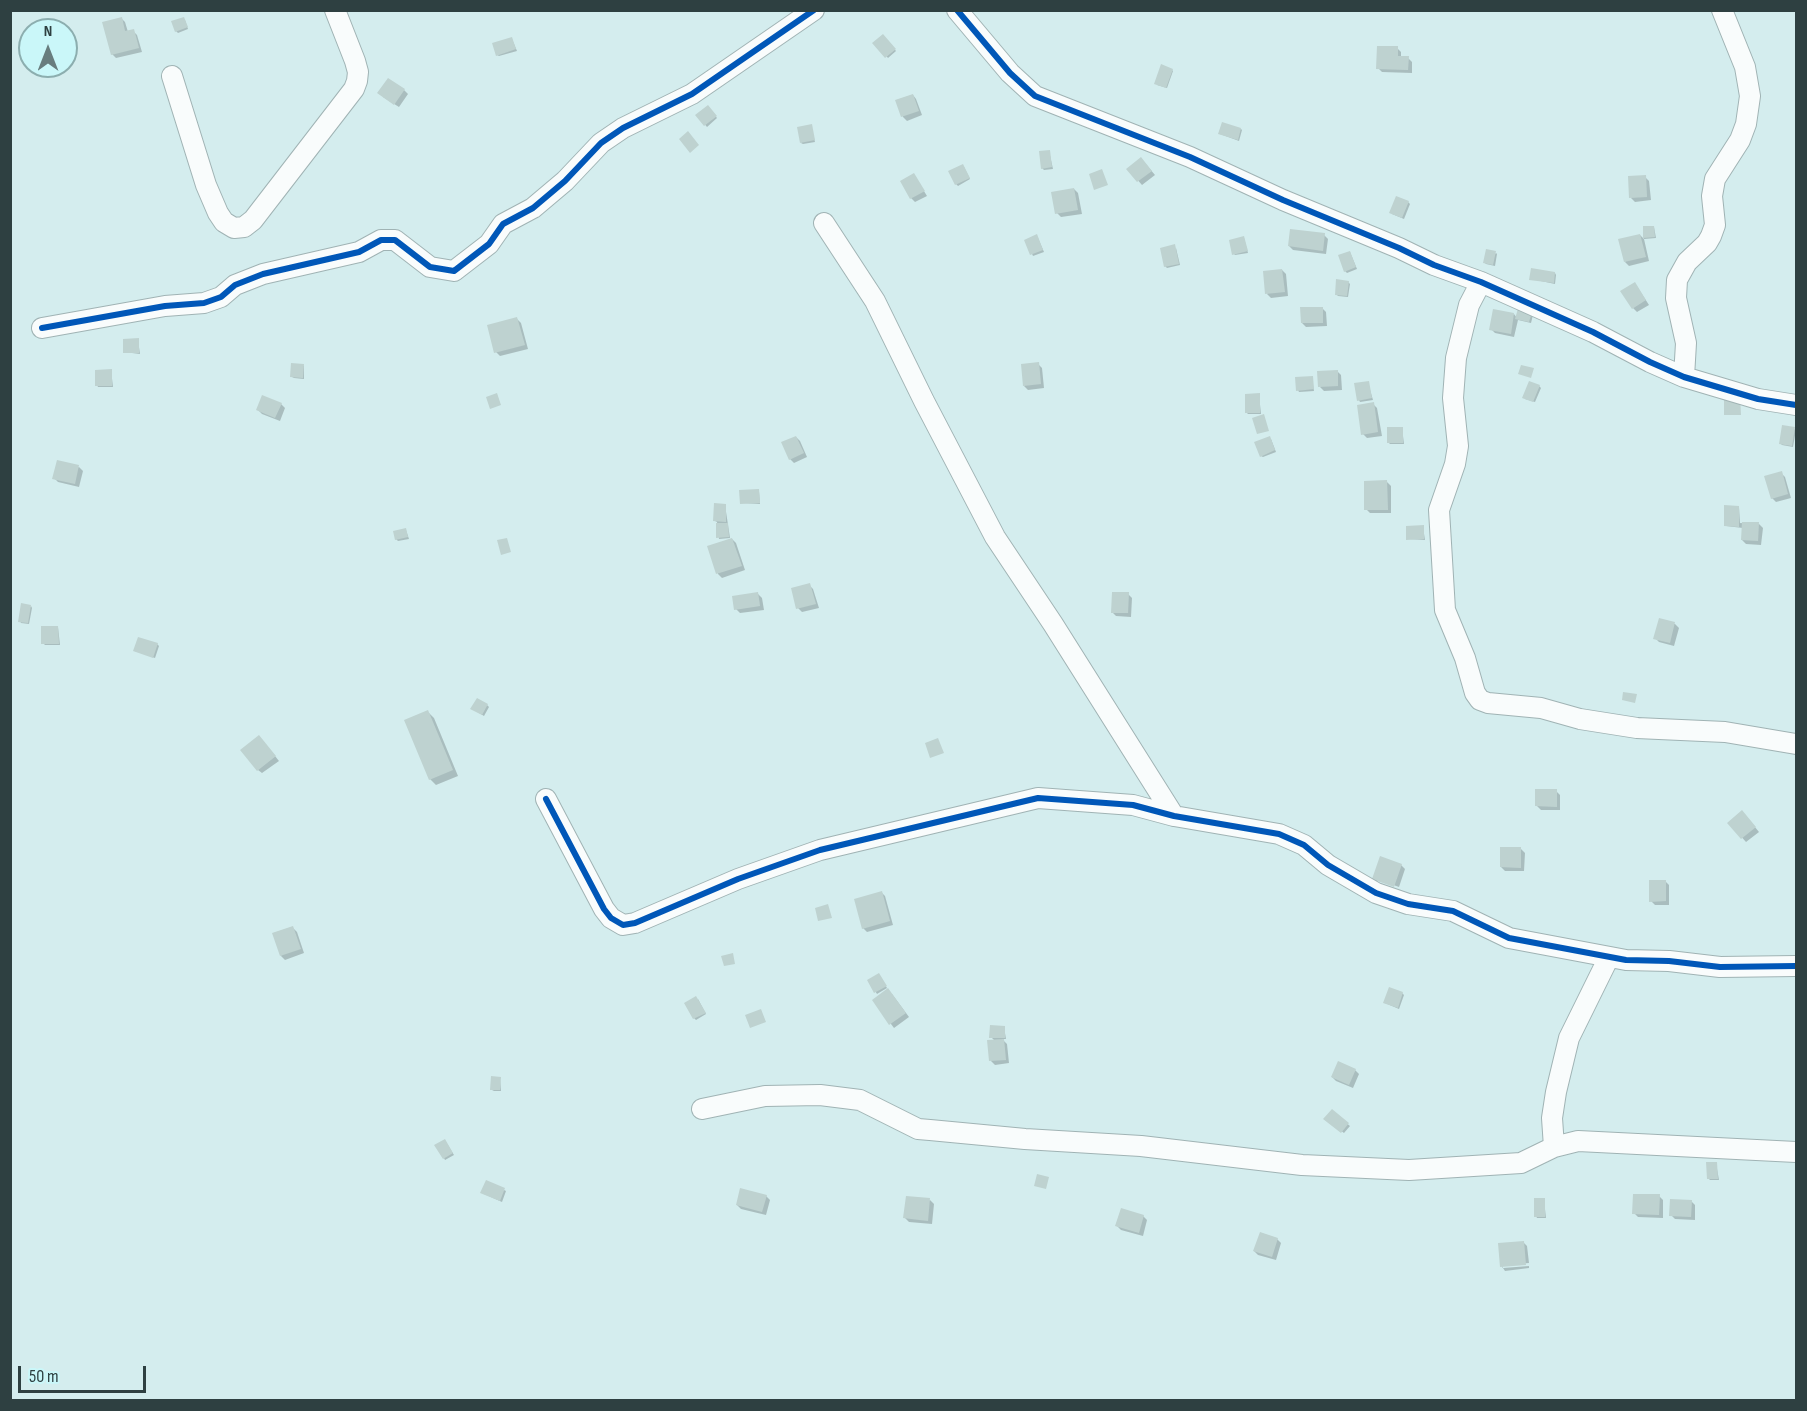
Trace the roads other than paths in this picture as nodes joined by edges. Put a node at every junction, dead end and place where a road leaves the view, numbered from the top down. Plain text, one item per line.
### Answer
1 (335, 10) edge
2 (814, 10) edge
3 (957, 10) edge
4 (1722, 10) edge
5 (172, 76) dead end
6 (824, 223) dead end
7 (1481, 282) junction
8 (42, 328) dead end
9 (1684, 376) junction
10 (1797, 405) edge
11 (1797, 744) edge
12 (546, 799) dead end
13 (1174, 816) junction
14 (1609, 957) junction
15 (1797, 966) edge
16 (702, 1109) dead end
17 (1554, 1147) junction
18 (1797, 1152) edge

1 - 5 street
2 - 8 street
3 - 7 street
4 - 9 street
6 - 13 street
7 - 9 street
7 - 11 street
9 - 10 street
12 - 13 street
13 - 14 street
14 - 15 street
14 - 17 street
16 - 17 street
17 - 18 street

